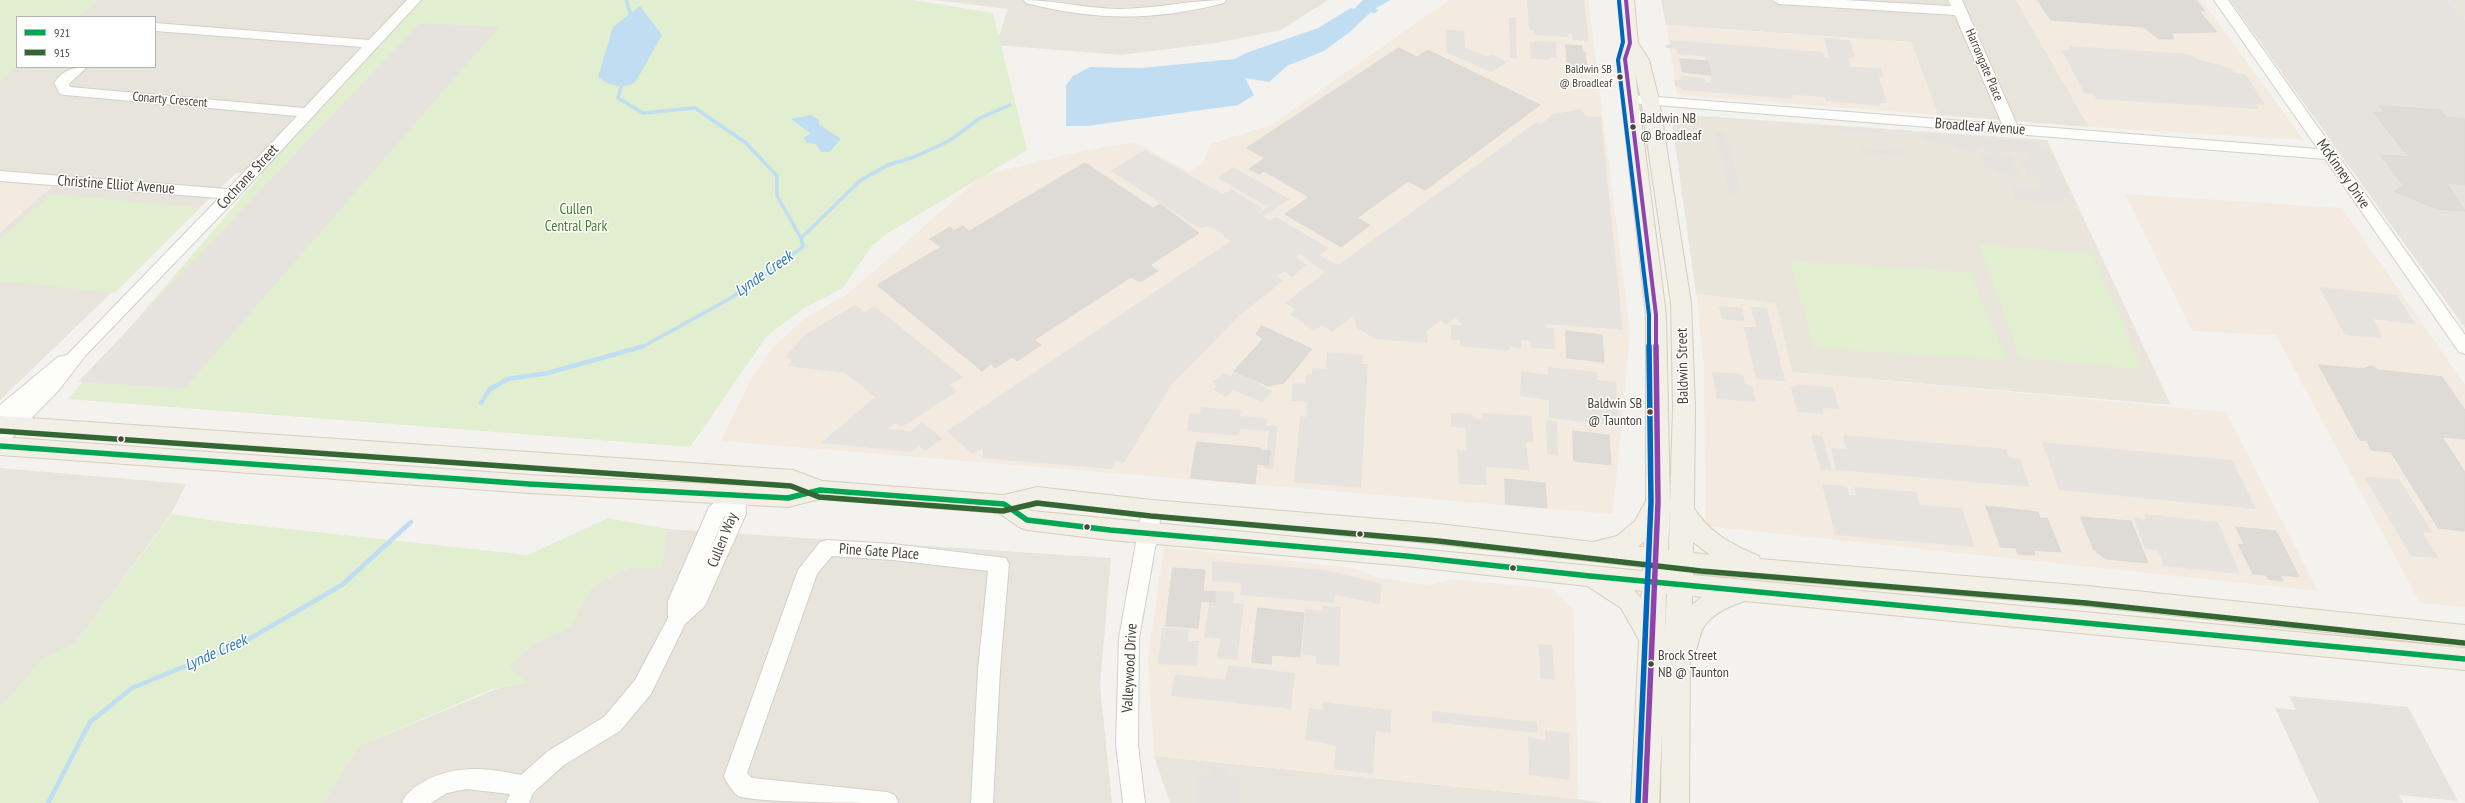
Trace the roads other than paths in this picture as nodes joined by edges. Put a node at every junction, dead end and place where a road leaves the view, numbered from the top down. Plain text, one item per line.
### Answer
1 (414, 0) edge
2 (1031, 0) edge
3 (1219, 0) edge
4 (1626, 0) edge
5 (1778, 0) edge
6 (2221, 0) edge
7 (1958, 6) edge
8 (156, 27) edge
9 (1630, 43) junction
10 (374, 44) junction
11 (79, 68) edge
12 (1631, 99) junction
13 (1650, 100) junction
14 (308, 113) junction
15 (2012, 130) junction
16 (2330, 155) junction
17 (0, 176) edge
18 (232, 194) junction
19 (2465, 348) edge
20 (3, 425) edge
21 (0, 446) edge
22 (820, 490) junction
23 (734, 495) junction
24 (1658, 502) junction
25 (1004, 504) junction
26 (1681, 506) junction
27 (1152, 509) junction
28 (1146, 534) junction
29 (1590, 551) junction
30 (1765, 569) junction
31 (1654, 570) junction
32 (1681, 573) junction
33 (1590, 576) junction
34 (1746, 590) junction
35 (2465, 636) edge
36 (1651, 638) junction
37 (2465, 659) edge
38 (1675, 694) junction
39 (521, 795) edge
40 (413, 803) edge
41 (887, 803) edge
42 (982, 803) edge
43 (1134, 803) edge
44 (1645, 803) edge
45 (1675, 803) edge

1 - 10 street, Cochrane Street
2 - 3 street
4 - 9 main road, Baldwin Street
5 - 7 street
6 - 16 street, McKinney Drive
7 - 15 street, Harrongate Place
8 - 10 street
9 - 12 main road, Baldwin Street
9 - 13 main road, Baldwin Street
10 - 14 street, Cochrane Street
11 - 14 street, Conarty Crescent
12 - 13 street, Broadleaf Avenue
12 - 24 main road, Baldwin Street
13 - 15 street, Broadleaf Avenue
13 - 26 main road, Baldwin Street
14 - 18 street, Cochrane Street
15 - 16 street, Broadleaf Avenue
16 - 19 street, McKinney Drive
17 - 18 street, Christine Elliot Avenue
18 - 20 street, Cochrane Street
20 - 22 main road
21 - 23 main road
22 - 23 main road
22 - 25 main road
23 - 39 street, Cullen Way
24 - 29 main road
24 - 31 main road, Baldwin Street
25 - 27 main road
25 - 28 main road
26 - 30 main road
26 - 32 main road, Baldwin Street
27 - 28 street, Valleywood Drive
27 - 29 main road
28 - 33 main road
28 - 43 street, Valleywood Drive
29 - 31 main road
30 - 32 main road
30 - 35 main road
31 - 32 main road
31 - 33 main road
31 - 36 main road, Baldwin Street
32 - 34 main road
32 - 38 main road, Baldwin Street
33 - 36 main road
34 - 37 main road
34 - 38 main road
36 - 44 main road, Baldwin Street
38 - 45 main road
39 - 40 street
41 - 42 street, Pine Gate Place

